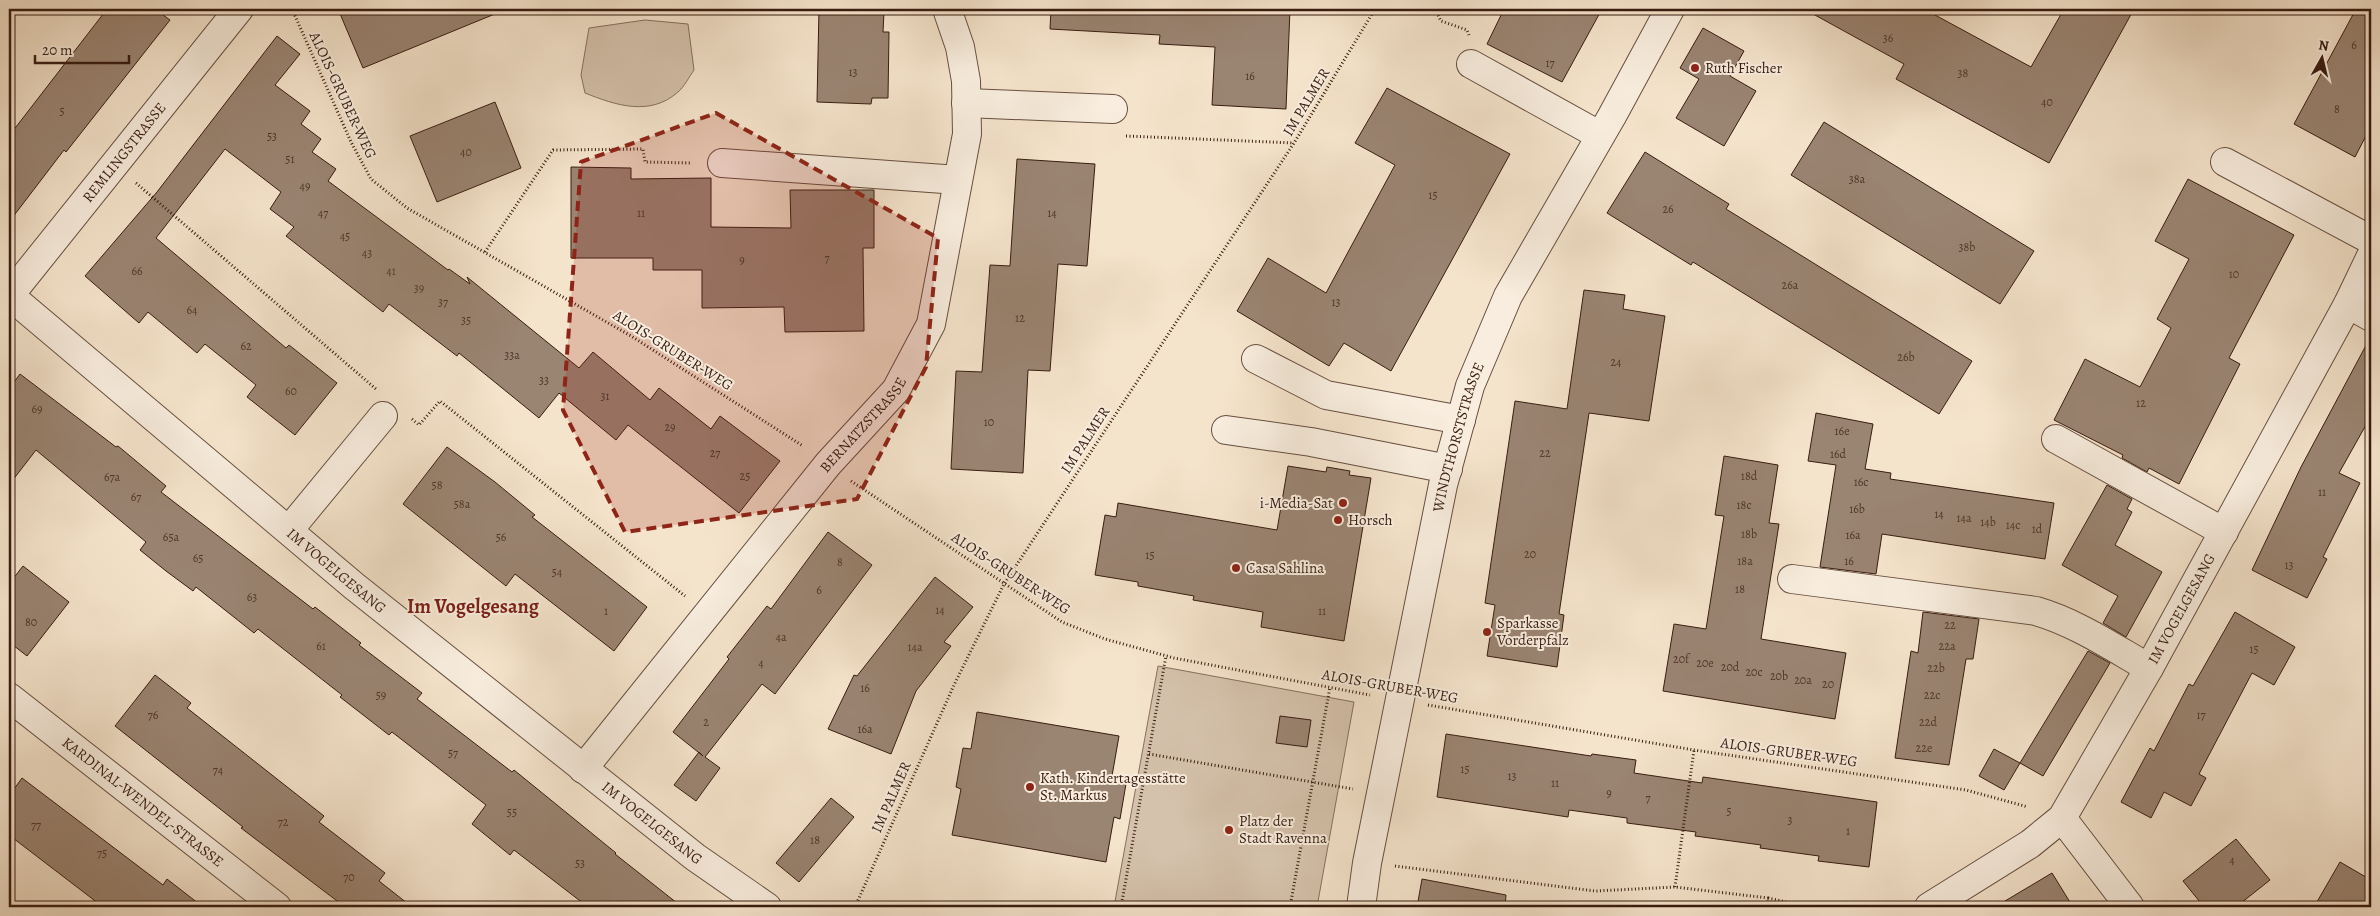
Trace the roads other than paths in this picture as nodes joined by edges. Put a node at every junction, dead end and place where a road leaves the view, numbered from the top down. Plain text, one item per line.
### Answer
1 (239, 9) edge
2 (947, 9) edge
3 (1670, 9) edge
4 (1471, 64) dead end
5 (966, 103) junction
6 (1113, 109) dead end
7 (1599, 135) junction
8 (2225, 162) dead end
9 (722, 163) road end
10 (958, 180) junction
11 (2371, 240) edge
12 (2371, 256) edge
13 (9, 295) edge
14 (2348, 304) junction
15 (2371, 317) edge
16 (1256, 359) dead end
17 (390, 407) road end
18 (1461, 420) junction
19 (1226, 430) dead end
20 (2056, 439) dead end
21 (1448, 469) junction
22 (289, 530) junction
23 (2224, 532) junction
24 (1792, 579) dead end
25 (2149, 668) junction
26 (9, 697) edge
27 (583, 770) junction
28 (2062, 818) junction
29 (277, 907) edge
30 (766, 907) edge
31 (1361, 907) edge
32 (1929, 907) edge
33 (2130, 907) edge

1 - 13 street, REMLINGSTRASSE
2 - 5 street, BERNATZSTRASSE
3 - 7 street, WINDTHORSTSTRASSE
4 - 7 street
5 - 6 street
5 - 10 street, BERNATZSTRASSE
7 - 18 street, WINDTHORSTSTRASSE
8 - 11 street
9 - 10 street
10 - 27 street, BERNATZSTRASSE
12 - 14 street, IM VOGELGESANG
13 - 22 street, IM VOGELGESANG
14 - 15 street
14 - 23 street, IM VOGELGESANG
16 - 18 street
17 - 22 street
18 - 21 street, WINDTHORSTSTRASSE
19 - 21 street
20 - 23 street
21 - 31 street, WINDTHORSTSTRASSE
22 - 27 street, IM VOGELGESANG
23 - 25 street, IM VOGELGESANG
24 - 25 street
25 - 28 street, IM VOGELGESANG
26 - 29 street, KARDINAL-WENDEL-STRASSE
27 - 30 street, IM VOGELGESANG
28 - 32 street, IM VOGELGESANG
28 - 33 street

